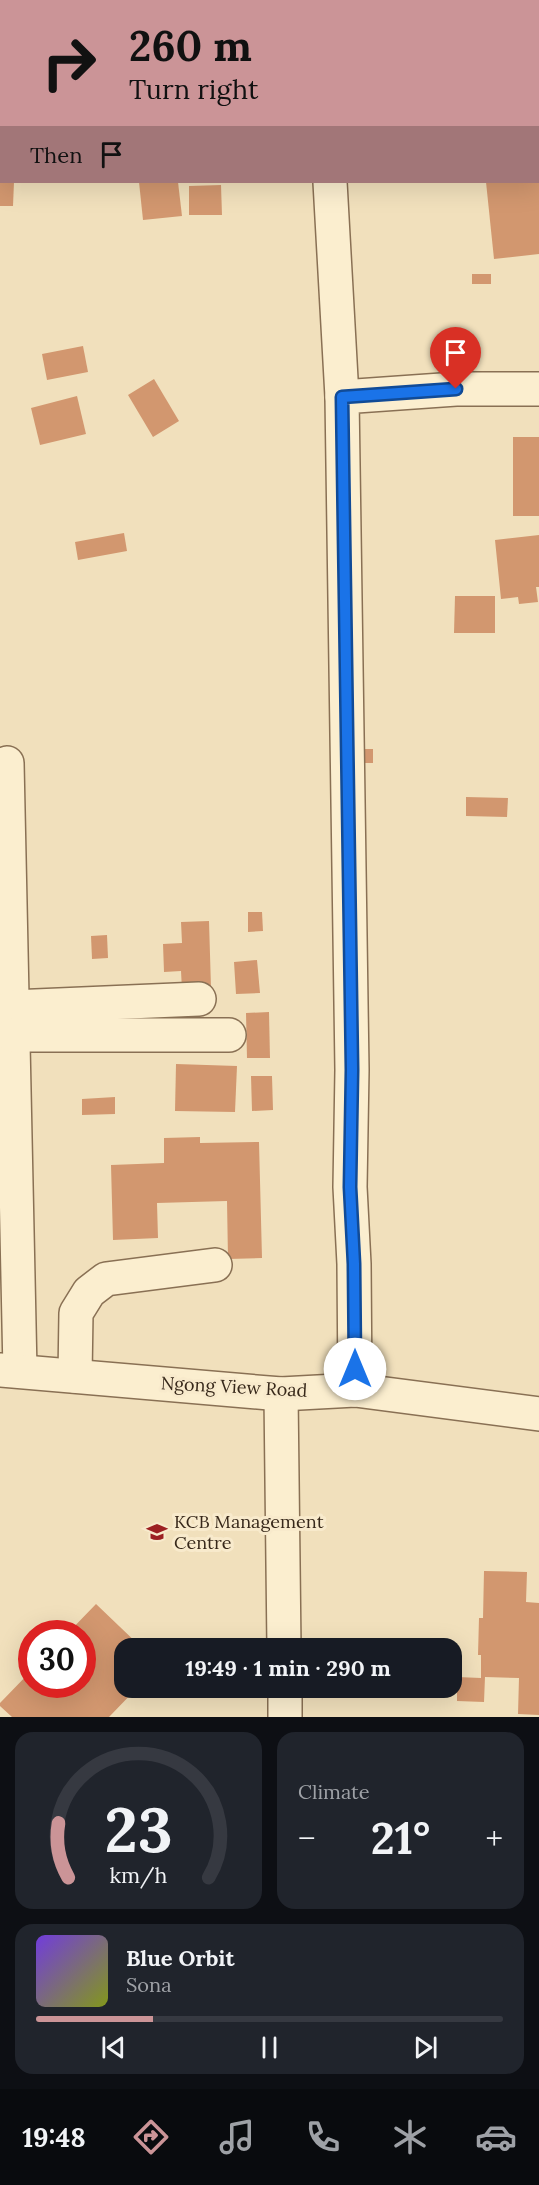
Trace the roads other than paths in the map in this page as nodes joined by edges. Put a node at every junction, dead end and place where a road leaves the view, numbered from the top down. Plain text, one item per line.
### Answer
1 (330, 183) edge
2 (539, 389) edge
3 (342, 397) junction
4 (7, 764) dead end
5 (199, 999) dead end
6 (13, 1021) junction
7 (229, 1035) dead end
8 (215, 1265) dead end
9 (10, 1370) edge
10 (75, 1376) junction
11 (355, 1390) junction
12 (281, 1394) junction
13 (539, 1414) edge
14 (284, 1638) edge
15 (285, 1698) edge
16 (285, 1717) edge

1 - 3 street
2 - 3 street
3 - 11 street
4 - 6 street
5 - 6 street
6 - 7 street
6 - 9 street
8 - 10 street
9 - 10 street, Ngong View Road
10 - 12 street, Ngong View Road
11 - 12 street, Ngong View Road
11 - 13 street, Ngong View Road
12 - 14 street
15 - 16 street

